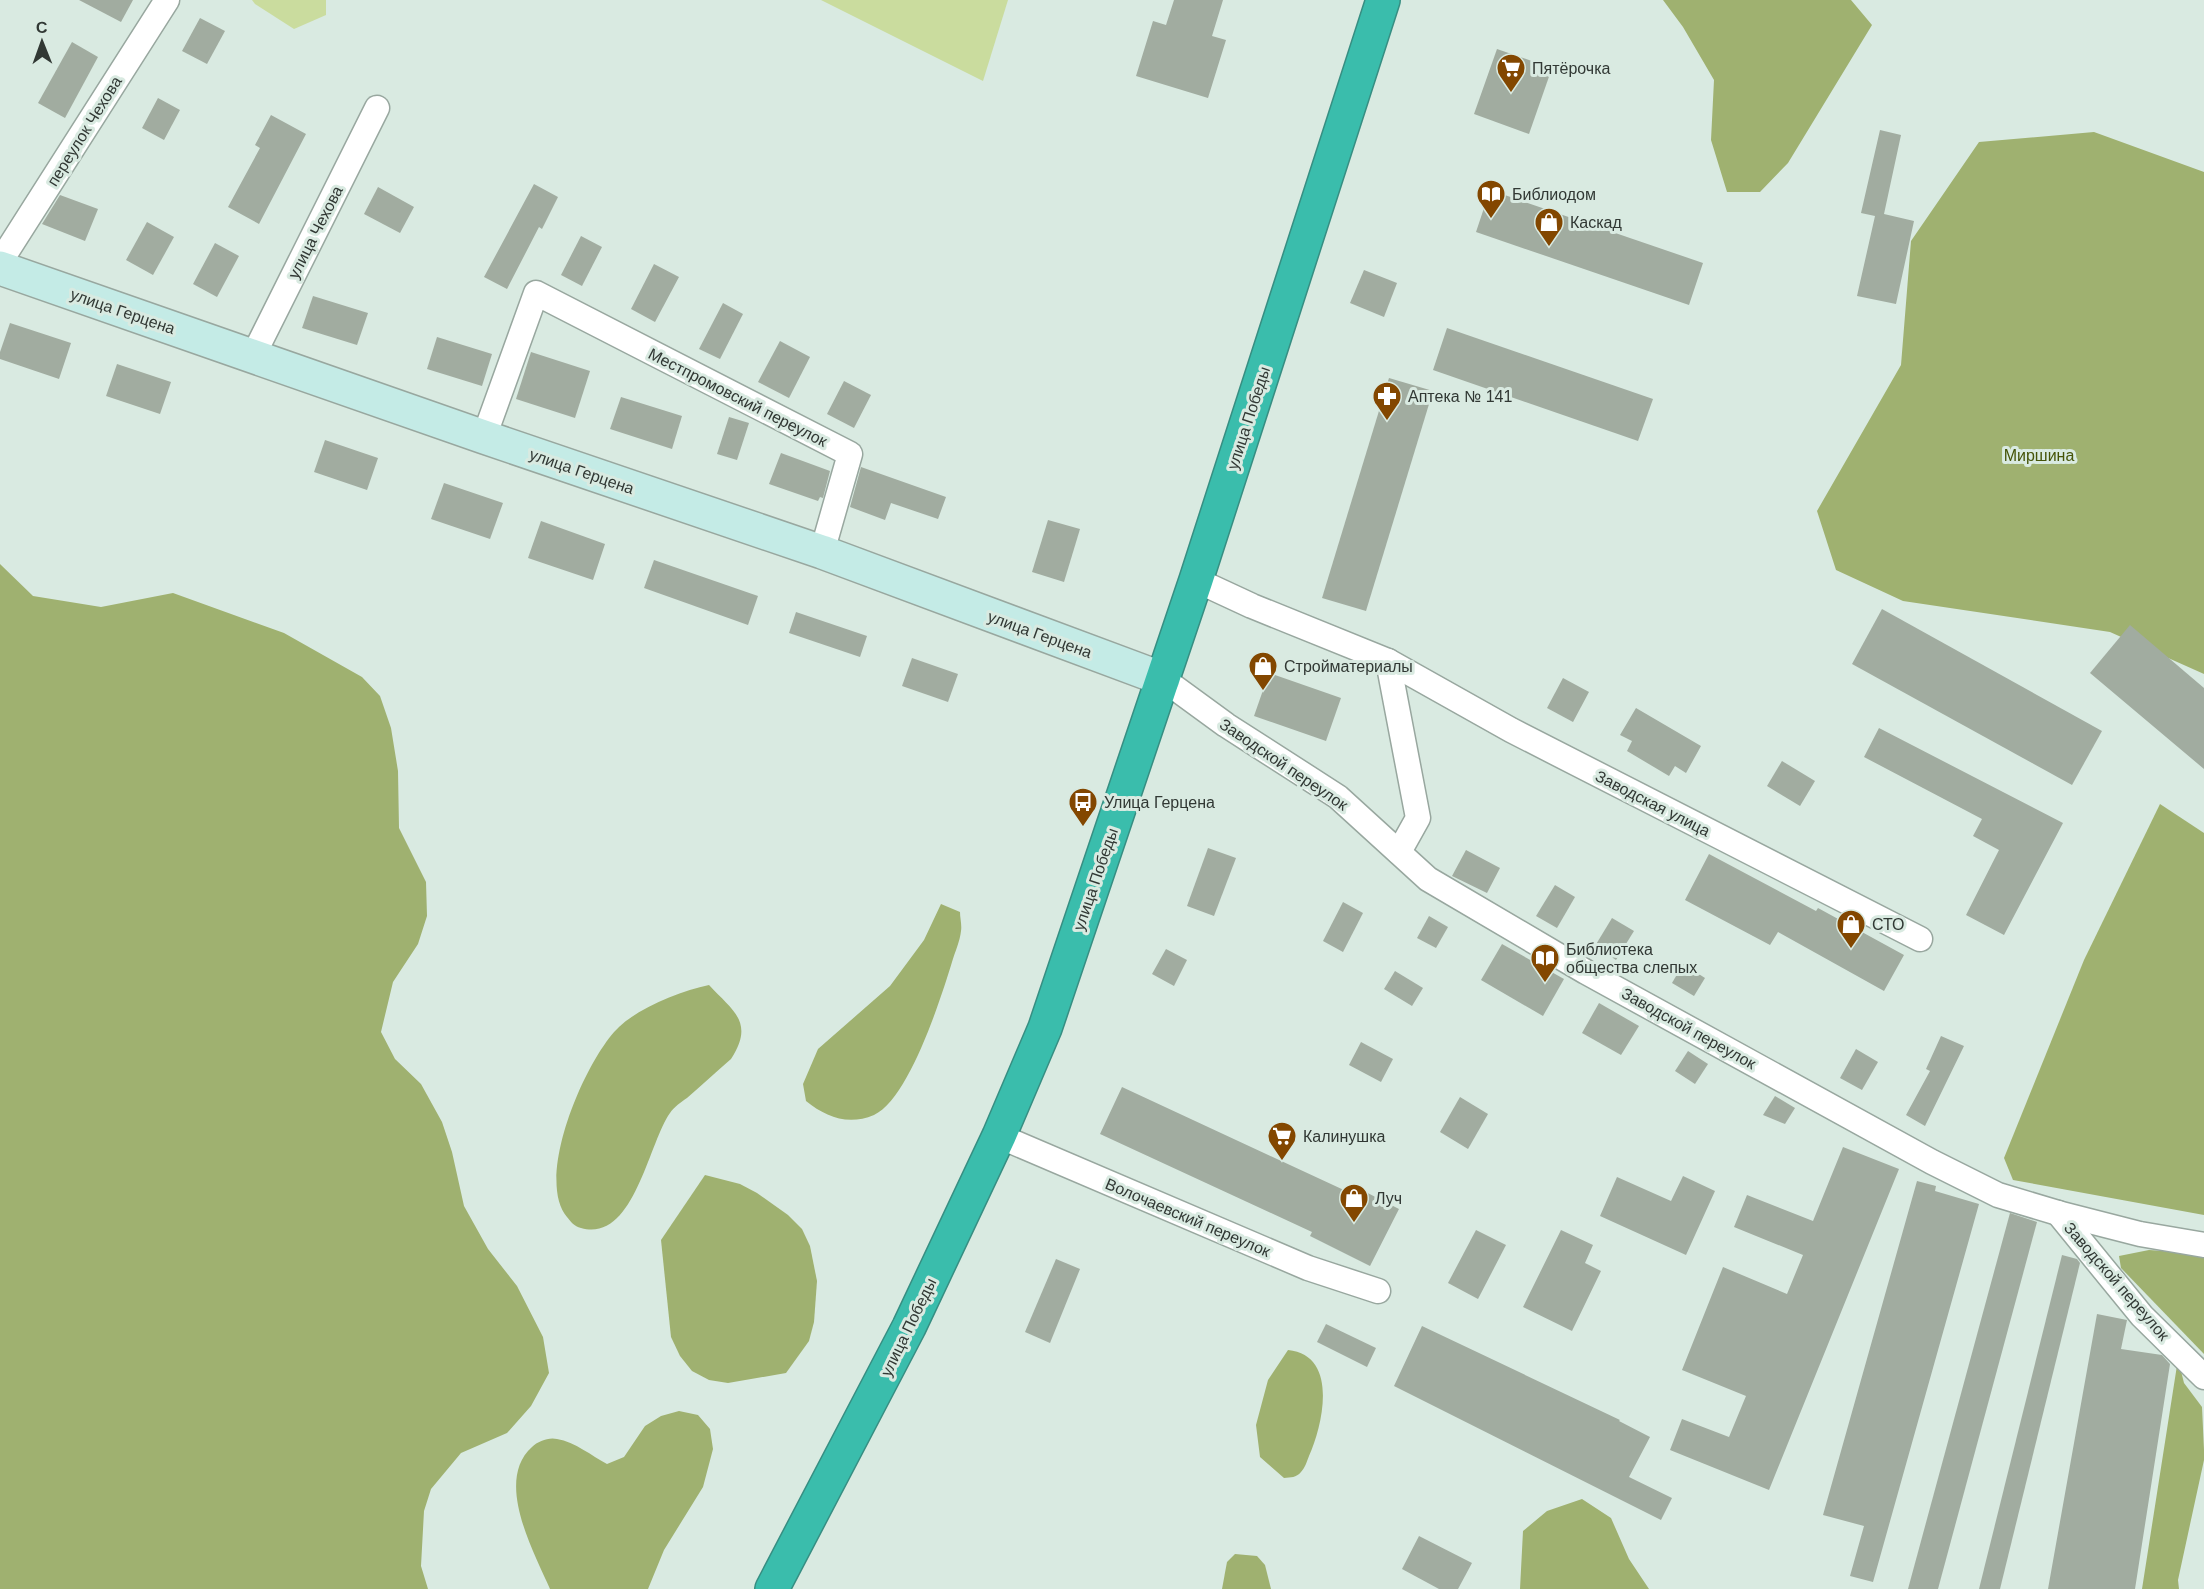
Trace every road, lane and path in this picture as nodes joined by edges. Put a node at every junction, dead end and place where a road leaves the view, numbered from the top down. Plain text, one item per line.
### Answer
1 (167, 0) edge
2 (1383, 0) edge
3 (377, 108) dead end
4 (0, 262) edge
5 (0, 268) edge
6 (253, 356) junction
7 (484, 437) junction
8 (822, 552) junction
9 (1196, 580) junction
10 (1388, 661) junction
11 (1163, 679) junction
12 (1399, 852) junction
13 (1920, 939) dead end
14 (999, 1136) junction
15 (2058, 1213) junction
16 (2204, 1245) edge
17 (1378, 1291) dead end
18 (2204, 1377) edge
19 (772, 1589) edge

1 - 4 street, переулок Чехова
2 - 9 highway, улица Победы
3 - 6 street, улица Чехова
5 - 6 street, улица Герцена
6 - 7 street, улица Герцена
7 - 8 street, улица Герцена
7 - 8 street, Местпромовский переулок
8 - 11 street, улица Герцена
9 - 10 street, Заводская улица
9 - 11 highway, улица Победы
10 - 12 street
10 - 13 street, Заводская улица
11 - 12 street, Заводской переулок
11 - 14 highway, улица Победы
12 - 15 street, Заводской переулок
14 - 17 street, Волочаевский переулок
14 - 19 highway, улица Победы
15 - 16 street
15 - 18 street, Заводской переулок

